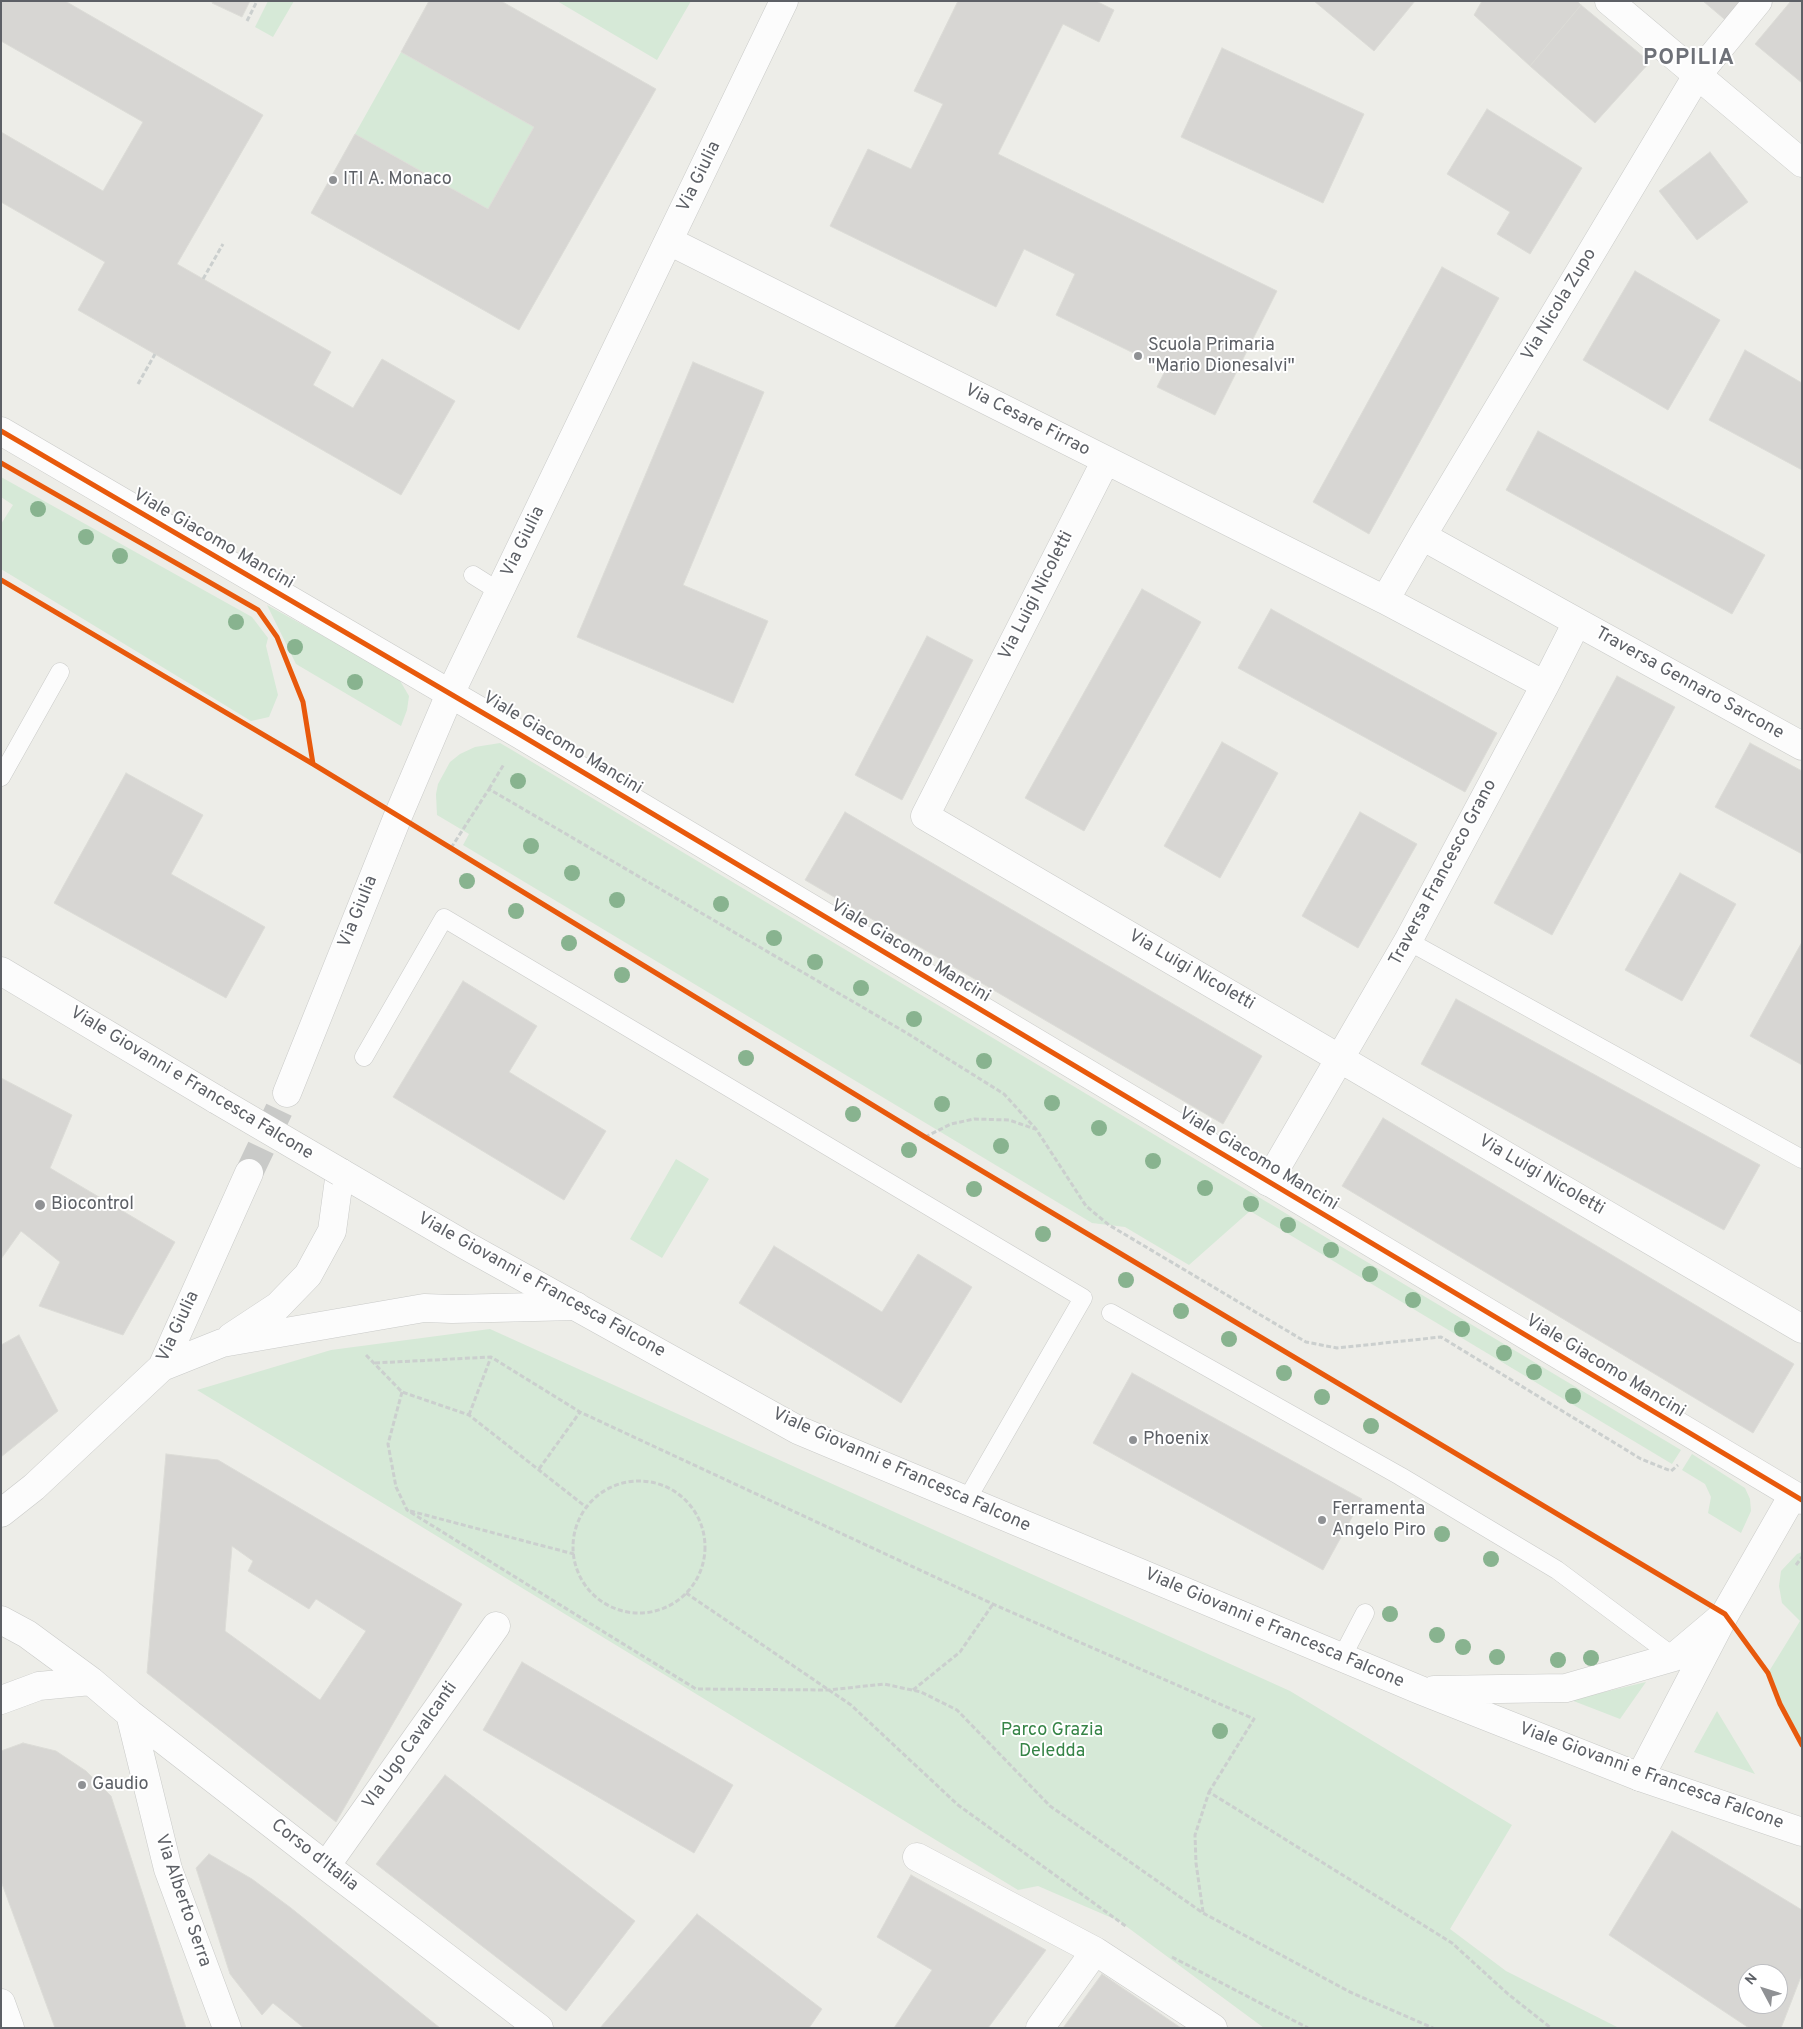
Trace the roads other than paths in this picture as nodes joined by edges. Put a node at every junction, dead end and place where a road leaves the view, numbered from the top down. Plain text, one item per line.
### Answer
1 (784, 1) edge
2 (1609, 1) edge
3 (1758, 1) edge
4 (1698, 74) junction
5 (1802, 163) edge
6 (669, 241) junction
7 (1, 432) edge
8 (1106, 460) junction
9 (1422, 536) junction
10 (473, 575) dead end
11 (500, 592) junction
12 (1385, 600) junction
13 (1577, 622) junction
14 (60, 672) dead end
15 (1545, 686) junction
16 (450, 694) junction
17 (1802, 746) edge
18 (1, 777) edge
19 (1408, 942) junction
20 (1, 971) edge
21 (364, 1057) dead end
22 (1342, 1059) junction
23 (287, 1093) tunnel mouth
24 (1802, 1159) edge
25 (340, 1172) junction
26 (249, 1173) tunnel mouth
27 (1268, 1182) junction
28 (576, 1306) junction
29 (1110, 1312) dead end
30 (1802, 1329) edge
31 (222, 1343) junction
32 (162, 1367) junction
33 (1799, 1492) edge
34 (966, 1500) junction
35 (1, 1513) edge
36 (1364, 1613) dead end
37 (1725, 1614) junction
38 (1, 1620) edge
39 (496, 1626) dead end
40 (1674, 1657) junction
41 (1342, 1658) junction
42 (91, 1681) junction
43 (1420, 1690) junction
44 (1, 1700) edge
45 (130, 1714) junction
46 (1640, 1777) junction
47 (1802, 1832) edge
48 (917, 1857) dead end
49 (326, 1866) junction
50 (1095, 1951) junction
51 (1, 2003) edge
52 (10, 2028) edge
53 (227, 2028) edge
54 (539, 2028) edge
55 (1040, 2028) edge
56 (1213, 2028) edge

1 - 6 street, Via Giulia
2 - 4 street
3 - 4 street, Via Nicola Zupo
4 - 5 street
4 - 9 street, Via Nicola Zupo
6 - 8 street, Via Cesare Firrao
6 - 11 street, Via Giulia
7 - 16 street, Viale Giacomo Mancini
8 - 12 street, Via Cesare Firrao
8 - 22 street, Via Luigi Nicoletti
9 - 12 street, Via Nicola Zupo
9 - 13 street, Traversa Gennaro Sarcone
10 - 11 lane
11 - 16 street, Via Giulia
12 - 15 street, Via Cesare Firrao
13 - 15 street, Traversa Francesco Grano
13 - 17 street, Traversa Gennaro Sarcone
14 - 18 lane
15 - 19 street, Traversa Francesco Grano
16 - 23 street, Via Giulia
16 - 27 street, Viale Giacomo Mancini
19 - 22 street, Traversa Francesco Grano
19 - 24 lane
20 - 25 street, Viale Giovanni e Francesca Falcone, bridge
21 - 34 lane
22 - 27 street, Traversa Francesco Grano
22 - 30 street, Via Luigi Nicoletti
25 - 28 street, Viale Giovanni e Francesca Falcone
25 - 31 street
26 - 32 street, Via Giulia
27 - 33 street, Viale Giacomo Mancini
28 - 31 street
28 - 34 street, Viale Giovanni e Francesca Falcone
29 - 40 lane
31 - 32 street
32 - 35 street, Via Giulia
33 - 37 street
34 - 41 street, Viale Giovanni e Francesca Falcone
36 - 41 lane
37 - 40 street
37 - 46 street
38 - 42 street, Corso d'Italia
39 - 49 street, VIa Ugo Cavalcanti
40 - 43 street
41 - 43 street, Viale Giovanni e Francesca Falcone
42 - 44 street
42 - 45 street, Corso d'Italia
43 - 46 street, Viale Giovanni e Francesca Falcone
45 - 49 street, Corso d'Italia
45 - 53 street, Via Alberto Serra
46 - 47 street, Viale Giovanni e Francesca Falcone
48 - 50 street
49 - 54 street, Corso d'Italia
50 - 55 street
50 - 56 street
51 - 52 street

